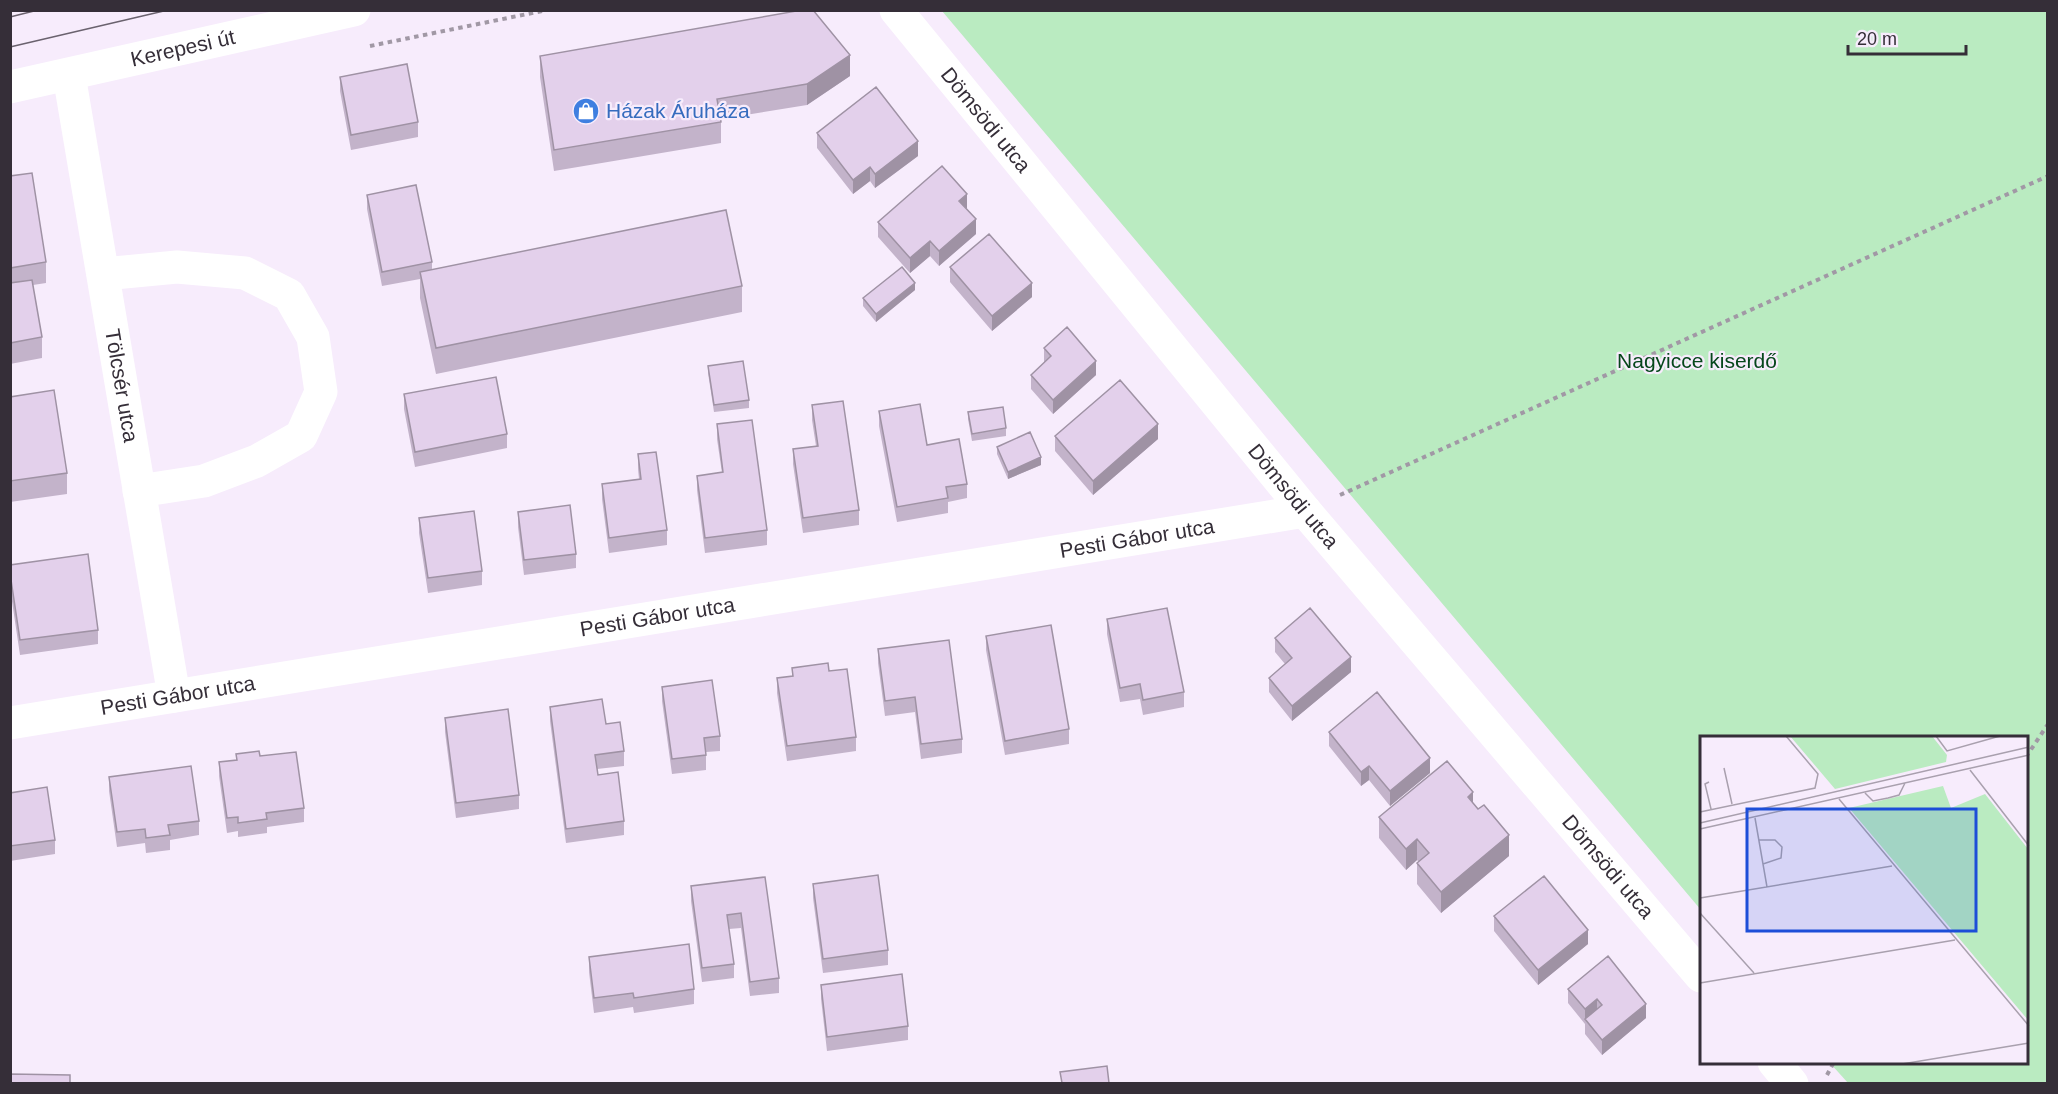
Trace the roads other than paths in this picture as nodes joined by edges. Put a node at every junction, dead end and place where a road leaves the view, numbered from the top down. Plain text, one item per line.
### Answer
1 (354, 10) edge
2 (896, 10) edge
3 (69, 75) junction
4 (10, 87) edge
5 (103, 274) junction
6 (139, 491) junction
7 (1305, 511) junction
8 (174, 696) junction
9 (10, 723) edge
10 (1700, 975) edge
11 (1776, 1064) edge
12 (1792, 1083) edge

1 - 3 street, Kerepesi út
2 - 7 street, Dömsödi utca
3 - 4 street, Kerepesi út
3 - 5 street, Tölcsér utca
5 - 6 street, Tölcsér utca
5 - 6 street
6 - 8 street, Tölcsér utca
7 - 8 street, Pesti Gábor utca
7 - 10 street, Dömsödi utca
8 - 9 street, Pesti Gábor utca
11 - 12 street

